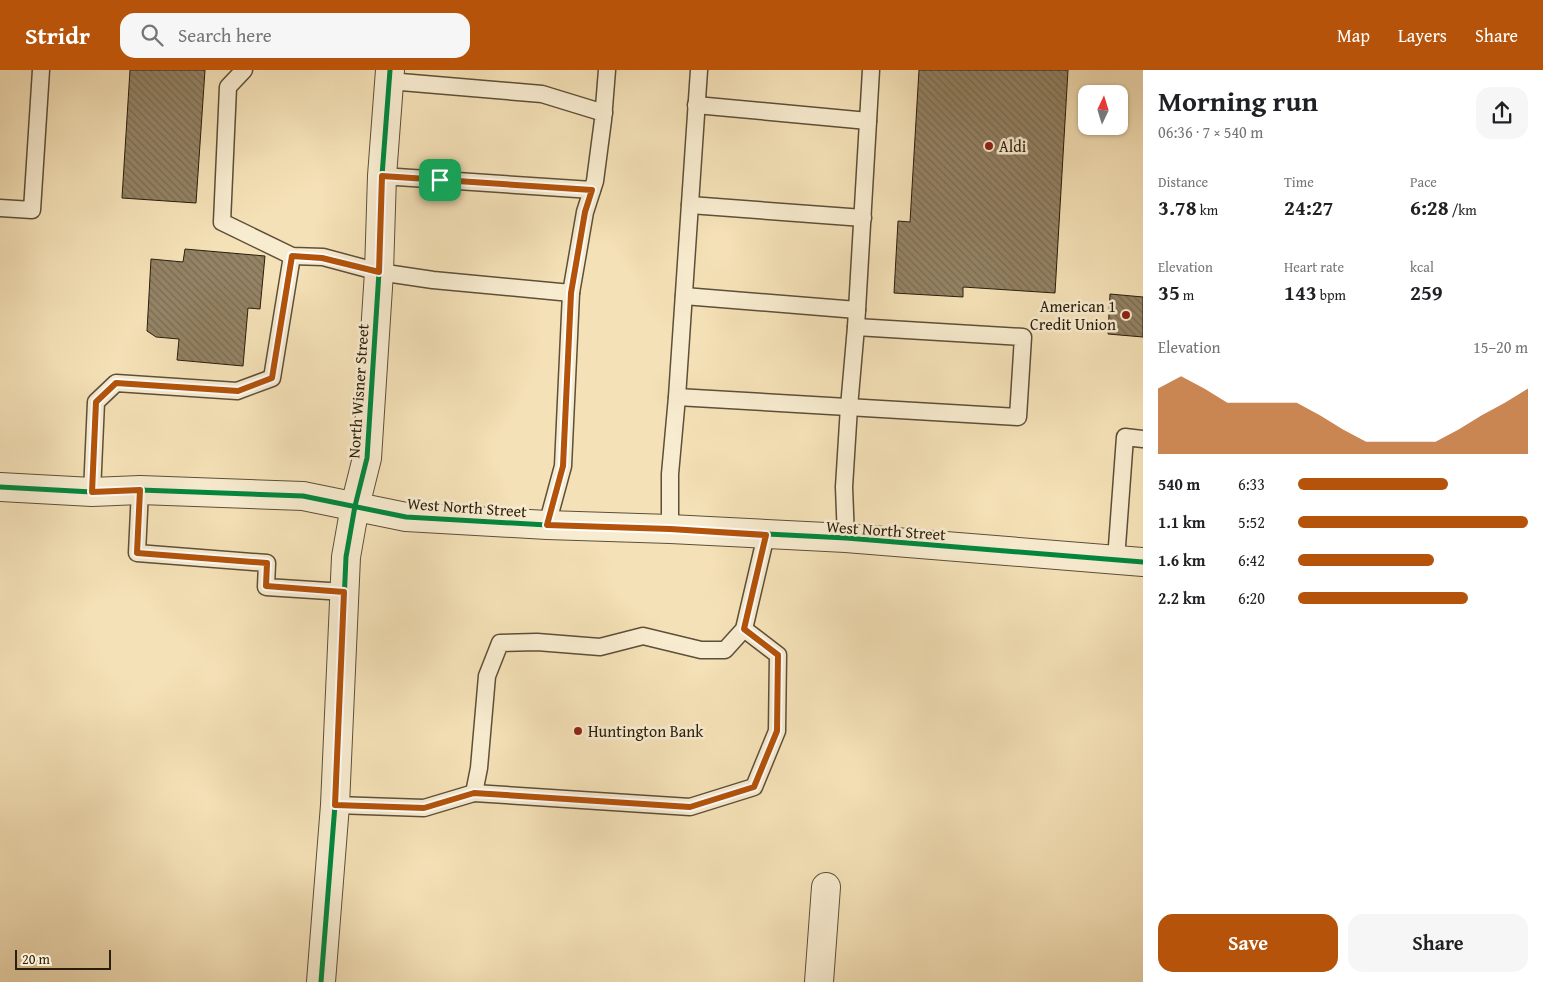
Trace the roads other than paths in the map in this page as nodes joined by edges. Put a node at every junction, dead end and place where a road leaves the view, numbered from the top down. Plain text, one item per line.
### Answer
1 (41, 70) edge
2 (244, 70) edge
3 (607, 70) edge
4 (699, 70) edge
5 (872, 70) edge
6 (387, 73) edge
7 (696, 105) junction
8 (604, 113) junction
9 (868, 121) junction
10 (382, 176) junction
11 (592, 190) junction
12 (690, 205) junction
13 (0, 208) edge
14 (863, 218) junction
15 (292, 256) junction
16 (379, 272) junction
17 (571, 293) junction
18 (684, 296) junction
19 (857, 310) junction
20 (856, 327) junction
21 (678, 397) junction
22 (849, 407) junction
23 (1143, 439) edge
24 (0, 487) edge
25 (140, 490) junction
26 (92, 492) junction
27 (355, 506) junction
28 (547, 525) junction
29 (670, 529) junction
30 (766, 535) junction
31 (846, 538) junction
32 (1116, 560) junction
33 (1143, 562) edge
34 (344, 592) junction
35 (744, 629) junction
36 (474, 793) junction
37 (335, 805) junction
38 (826, 886) dead end
39 (321, 982) edge
40 (819, 982) edge

1 - 13 lane
2 - 15 lane
3 - 8 lane
4 - 7 lane
5 - 9 lane
6 - 8 lane
6 - 10 street, North Wisner Street
7 - 9 lane
7 - 12 lane
8 - 11 lane
9 - 14 lane
10 - 11 lane
10 - 16 street, North Wisner Street
11 - 17 lane
12 - 14 lane
12 - 18 lane
14 - 19 lane
15 - 16 lane
15 - 26 lane
16 - 17 lane
16 - 27 street, North Wisner Street
17 - 28 lane
18 - 19 lane
18 - 21 lane
19 - 20 lane
20 - 22 lane
20 - 22 lane
21 - 22 lane
21 - 29 lane
22 - 31 lane
23 - 32 lane
24 - 26 street, West North Street
25 - 26 street, West North Street
25 - 27 street, West North Street
25 - 34 lane
27 - 28 street, West North Street
27 - 34 street, North Wisner Street
28 - 29 street, West North Street
29 - 30 street, West North Street
30 - 31 street, West North Street
30 - 35 lane
31 - 32 street, West North Street
32 - 33 street, West North Street
34 - 37 street, North Wisner Street
35 - 36 lane
35 - 36 lane
36 - 37 lane
37 - 39 street, North Wisner Street
38 - 40 street

